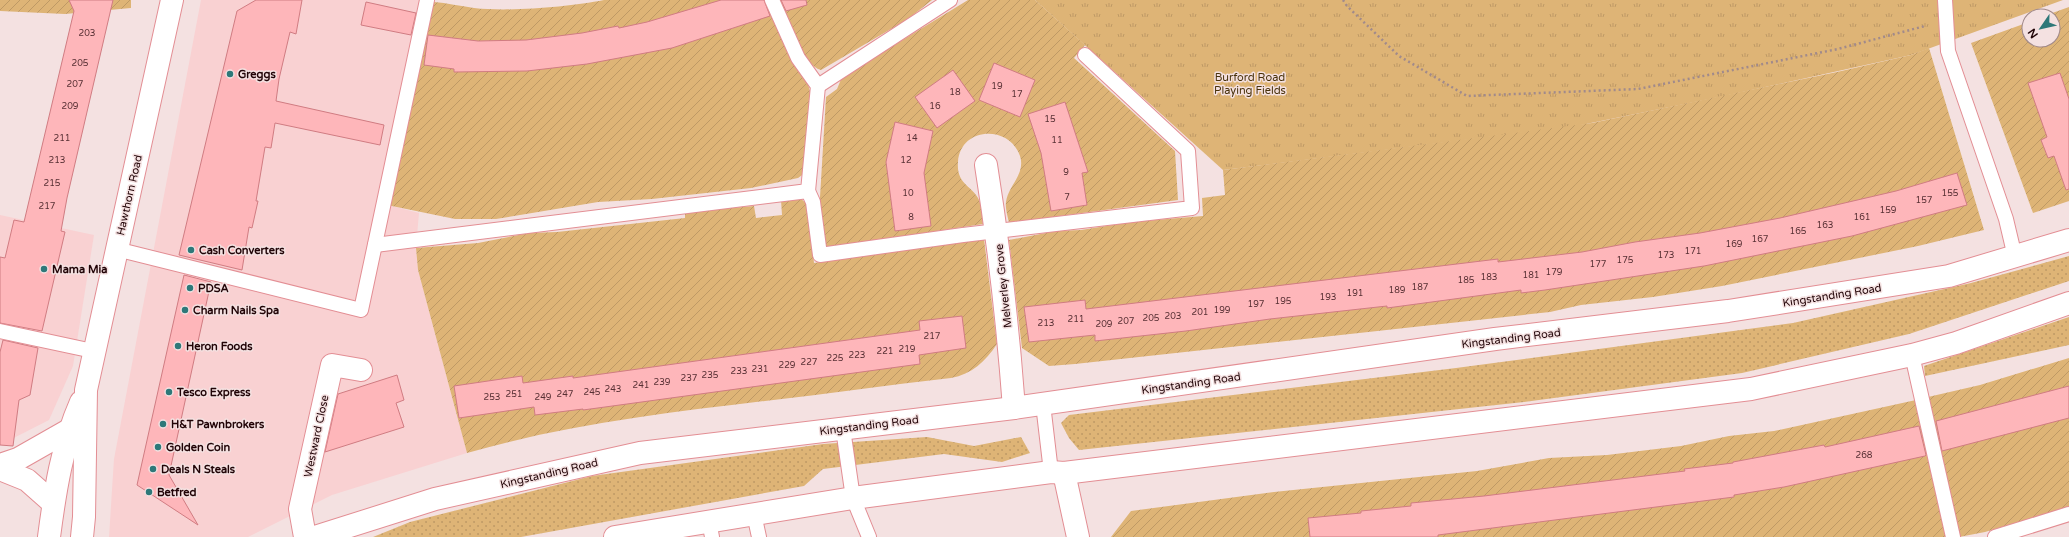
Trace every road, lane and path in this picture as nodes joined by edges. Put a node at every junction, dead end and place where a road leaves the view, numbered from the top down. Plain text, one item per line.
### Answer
1 (172, 0) edge
2 (427, 0) edge
3 (772, 0) edge
4 (950, 0) edge
5 (1343, 0) edge
6 (1945, 0) edge
7 (1946, 20) junction
8 (1084, 55) dead end
9 (818, 86) junction
10 (986, 165) dead end
11 (808, 191) junction
12 (997, 231) junction
13 (2069, 240) edge
14 (375, 245) junction
15 (116, 249) junction
16 (2015, 257) junction
17 (2069, 303) edge
18 (0, 331) edge
19 (93, 351) junction
20 (1912, 355) junction
21 (361, 370) dead end
22 (1043, 404) junction
23 (1014, 408) junction
24 (843, 429) junction
25 (76, 434) junction
26 (0, 465) edge
27 (0, 469) edge
28 (1057, 472) junction
29 (853, 498) junction
30 (53, 503) junction
31 (754, 514) junction
32 (2069, 514) edge
33 (710, 529) edge
34 (49, 537) edge
35 (82, 537) edge
36 (305, 537) edge
37 (315, 537) edge
38 (615, 537) edge
39 (759, 537) edge
40 (868, 537) edge
41 (1078, 537) edge
42 (1953, 537) edge
43 (1995, 537) edge

1 - 15 main road, Hawthorn Road
2 - 14 lane
3 - 9 lane
4 - 9 lane
5 - 7 path
6 - 7 lane
7 - 16 lane
8 - 12 lane
9 - 11 lane
10 - 12 main road, Melverley Grove
11 - 12 lane
11 - 14 lane
12 - 23 main road, Melverley Grove
13 - 16 main road, Kingstanding Road
14 - 15 lane
15 - 19 main road, Hawthorn Road
16 - 22 main road, Kingstanding Road
17 - 20 main road
18 - 19 lane
19 - 25 main road, Hawthorn Road
20 - 28 main road
20 - 42 lane
21 - 36 main road, Westward Close
22 - 23 main road, Kingstanding Road
22 - 28 lane
23 - 24 main road, Kingstanding Road
24 - 29 lane
24 - 37 main road, Kingstanding Road
25 - 26 main road
25 - 30 main road, Hawthorn Road
25 - 35 main road, Hawthorn Road
27 - 30 main road
28 - 29 main road
28 - 41 main road
29 - 31 main road
29 - 40 lane
30 - 34 main road, Hawthorn Road
31 - 33 main road
31 - 39 lane
32 - 43 lane
33 - 38 main road

